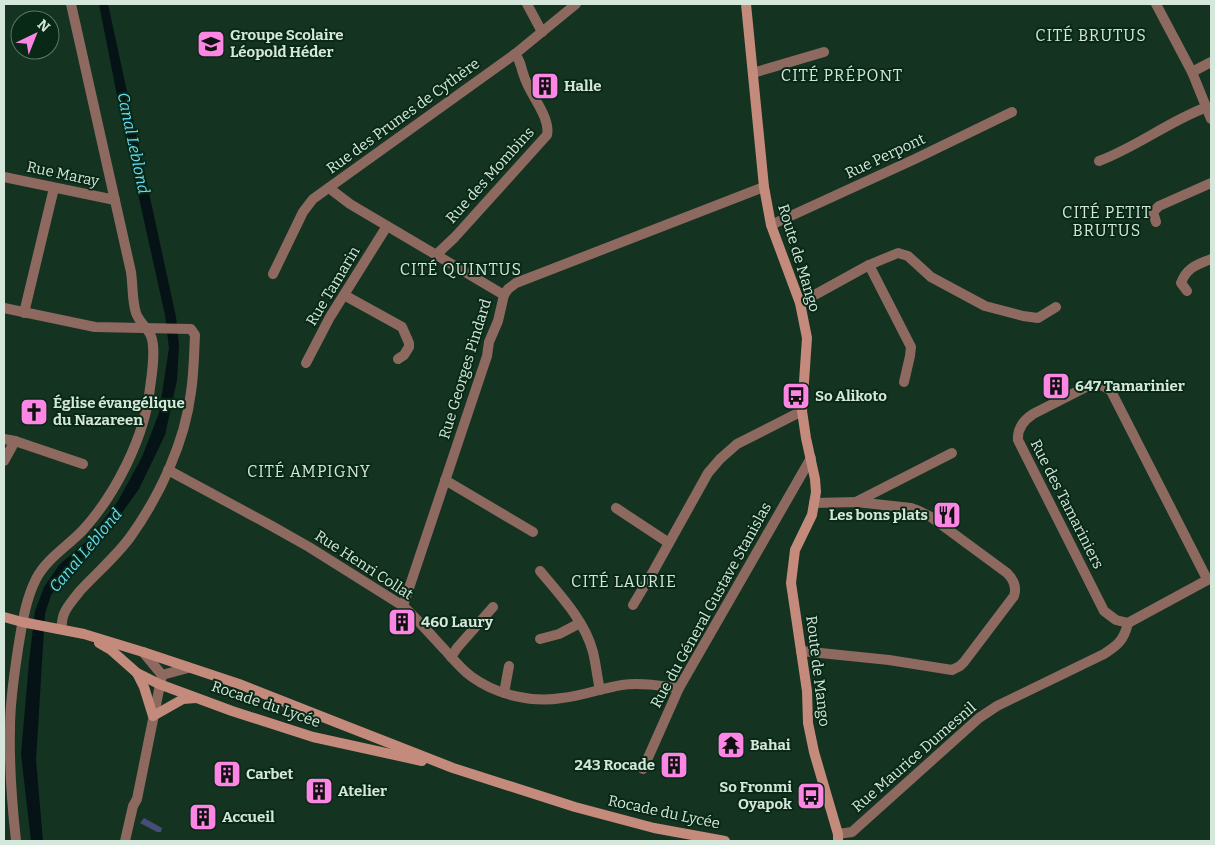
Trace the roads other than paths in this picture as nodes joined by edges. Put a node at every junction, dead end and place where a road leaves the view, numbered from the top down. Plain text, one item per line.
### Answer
1 (71, 4) edge
2 (527, 4) edge
3 (576, 4) edge
4 (746, 4) edge
5 (1156, 4) edge
6 (542, 32) junction
7 (824, 52) dead end
8 (515, 54) junction
9 (1211, 62) edge
10 (1192, 72) junction
11 (753, 73) junction
12 (1207, 107) junction
13 (1012, 112) dead end
14 (1211, 119) edge
15 (1099, 161) dead end
16 (4, 177) edge
17 (1211, 184) edge
18 (764, 187) junction
19 (54, 188) junction
20 (329, 188) junction
21 (115, 200) junction
22 (1156, 222) dead end
23 (770, 225) junction
24 (386, 226) junction
25 (436, 255) junction
26 (1211, 259) edge
27 (869, 265) junction
28 (273, 274) dead end
29 (1187, 291) dead end
30 (344, 295) junction
31 (504, 295) junction
32 (800, 303) junction
33 (1056, 307) dead end
34 (4, 308) edge
35 (24, 312) junction
36 (150, 328) junction
37 (398, 359) dead end
38 (306, 362) dead end
39 (904, 382) dead end
40 (802, 411) junction
41 (4, 438) edge
42 (15, 441) junction
43 (952, 453) dead end
44 (811, 458) junction
45 (4, 461) edge
46 (83, 464) dead end
47 (168, 470) junction
48 (445, 480) junction
49 (856, 502) junction
50 (814, 503) junction
51 (616, 508) dead end
52 (533, 532) dead end
53 (670, 543) junction
54 (540, 571) dead end
55 (1209, 578) edge
56 (633, 605) dead end
57 (403, 606) junction
58 (493, 607) dead end
59 (4, 617) edge
60 (22, 622) junction
61 (580, 623) junction
62 (1128, 623) junction
63 (4, 625) edge
64 (56, 628) junction
65 (84, 634) junction
66 (540, 639) dead end
67 (801, 651) junction
68 (143, 652) junction
69 (451, 657) junction
70 (509, 666) dead end
71 (188, 668) junction
72 (137, 673) junction
73 (160, 680) junction
74 (679, 688) junction
75 (600, 690) junction
76 (504, 693) junction
77 (199, 698) junction
78 (153, 716) junction
79 (453, 768) junction
80 (643, 769) dead end
81 (838, 838) edge
82 (16, 841) edge
83 (125, 841) edge
84 (725, 841) edge

1 - 21 street
2 - 6 street
3 - 6 street, Rue des Prunes de Cythère
4 - 11 main road, Route de Mango
5 - 10 street
6 - 8 street, Rue des Prunes de Cythère
7 - 11 street
8 - 20 street, Rue des Prunes de Cythère
8 - 25 street, Rue des Mombins
9 - 10 street
10 - 12 street
11 - 18 main road, Route de Mango
12 - 14 street
12 - 15 street
13 - 23 street, Rue Perpont
16 - 19 street, Rue Maray
17 - 22 street
18 - 23 main road, Route de Mango
18 - 31 street, Rue Georges Pindard
19 - 21 street, Rue Maray
19 - 35 street
20 - 24 street
20 - 28 street, Rue des Prunes de Cythère
21 - 36 street
23 - 32 main road, Route de Mango
24 - 25 street
24 - 30 street, Rue Tamarin
25 - 31 street
26 - 29 street
27 - 32 street
27 - 33 street
27 - 39 street
30 - 37 street
30 - 38 street, Rue Tamarin
31 - 48 street, Rue Georges Pindard
32 - 40 main road, Route de Mango
34 - 35 street
35 - 36 street
36 - 47 street
36 - 60 street
40 - 44 main road, Route de Mango
40 - 53 street
41 - 42 street
42 - 45 street
42 - 46 street
43 - 49 street
44 - 50 main road, Route de Mango
44 - 74 street, Rue du Géneral Gustave Stanislas
47 - 57 street, Rue Henri Collat
47 - 64 street
48 - 52 street
48 - 57 street, Rue Georges Pindard
49 - 50 street
49 - 67 street
50 - 67 main road, Route de Mango
51 - 53 street
53 - 56 street
54 - 61 street
55 - 62 street
55 - 62 street, Rue des Tamariniers
57 - 69 street, Rue Henri Collat
58 - 69 street
59 - 60 main road, Rocade du Lycée
60 - 63 main road, Rocade du Lycée
60 - 64 main road, Rocade du Lycée
60 - 82 street
61 - 66 street
61 - 75 street
62 - 81 street, Rue Maurice Dumesnil
64 - 65 main road, Rocade du Lycée
65 - 68 main road, Rocade du Lycée
65 - 72 main road, Rocade du Lycée
67 - 81 main road, Route de Mango
68 - 71 main road, Rocade du Lycée
68 - 73 street
69 - 76 street, Rue Henri Collat
70 - 76 street
71 - 73 street
71 - 79 main road, Rocade du Lycée
72 - 73 main road, Rocade du Lycée
72 - 78 main road
73 - 77 main road, Rocade du Lycée
73 - 78 street
74 - 75 street, Rue Henri Collat
74 - 80 street, Rue du Géneral Gustave Stanislas
75 - 76 street, Rue Henri Collat
77 - 78 main road
77 - 79 main road, Rocade du Lycée
78 - 83 street
79 - 84 main road, Rocade du Lycée

